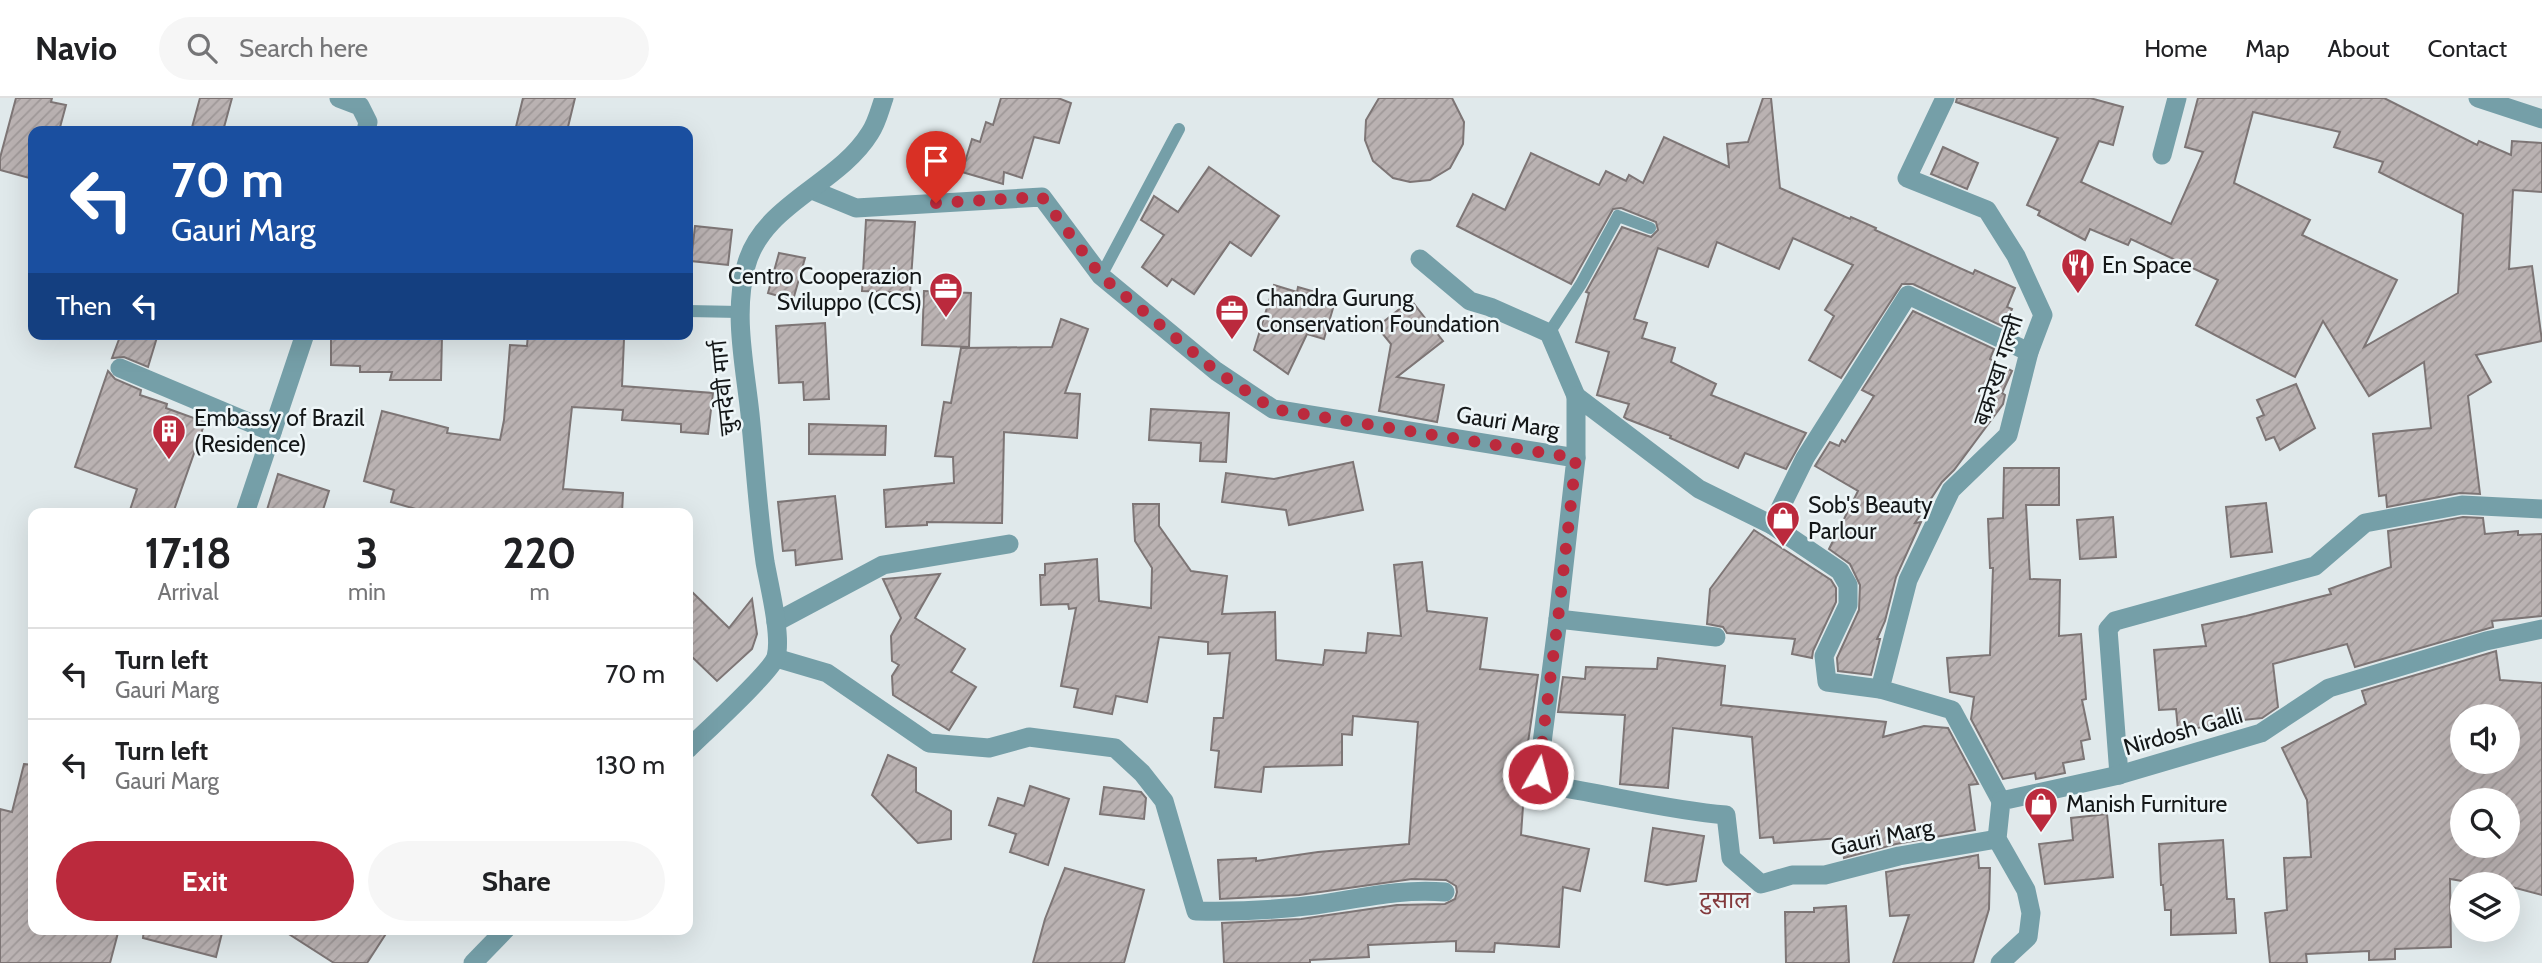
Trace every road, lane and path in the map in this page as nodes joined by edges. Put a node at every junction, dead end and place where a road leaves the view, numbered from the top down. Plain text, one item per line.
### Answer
1 (339, 98) edge
2 (884, 98) edge
3 (1945, 98) edge
4 (2177, 98) edge
5 (2477, 98) edge
6 (2542, 120) edge
7 (367, 126) edge
8 (1179, 129) dead end
9 (2162, 155) dead end
10 (812, 190) junction
11 (1650, 228) dead end
12 (1420, 259) dead end
13 (1101, 276) junction
14 (693, 311) edge
15 (739, 312) junction
16 (1549, 333) junction
17 (303, 340) edge
18 (2029, 352) junction
19 (120, 368) dead end
20 (1576, 396) junction
21 (272, 432) junction
22 (1576, 458) junction
23 (247, 508) edge
24 (2542, 509) edge
25 (1772, 525) junction
26 (1009, 544) dead end
27 (1558, 619) junction
28 (776, 622) junction
29 (2542, 629) edge
30 (1716, 637) dead end
31 (776, 658) junction
32 (1881, 689) junction
33 (693, 744) edge
34 (2119, 775) junction
35 (2001, 801) junction
36 (1997, 839) junction
37 (1445, 892) dead end
38 (500, 935) edge
39 (473, 963) edge
40 (2000, 963) edge

1 - 7 street
2 - 10 street, चुनदेवी मार्ग
3 - 18 street, बक्ररेखा गल्ली
4 - 9 street
5 - 6 street
8 - 13 lane
10 - 13 street, Gauri Marg
10 - 15 street, चुनदेवी मार्ग
11 - 16 lane
12 - 16 street
13 - 22 street, Gauri Marg
14 - 15 lane
15 - 28 street, चुनदेवी मार्ग
16 - 20 street
17 - 21 street
18 - 25 street
18 - 32 street, बक्ररेखा गल्ली
19 - 21 street
20 - 22 street
20 - 25 street
21 - 23 street
22 - 27 street, Gauri Marg
24 - 34 street
25 - 32 street
26 - 28 street
27 - 30 street
27 - 36 street, Gauri Marg
28 - 31 street, चुनदेवी मार्ग
29 - 34 street, Nirdosh Galli
31 - 33 street
31 - 37 street
32 - 35 street
34 - 35 street, Nirdosh Galli
35 - 36 street
36 - 40 street
38 - 39 street

